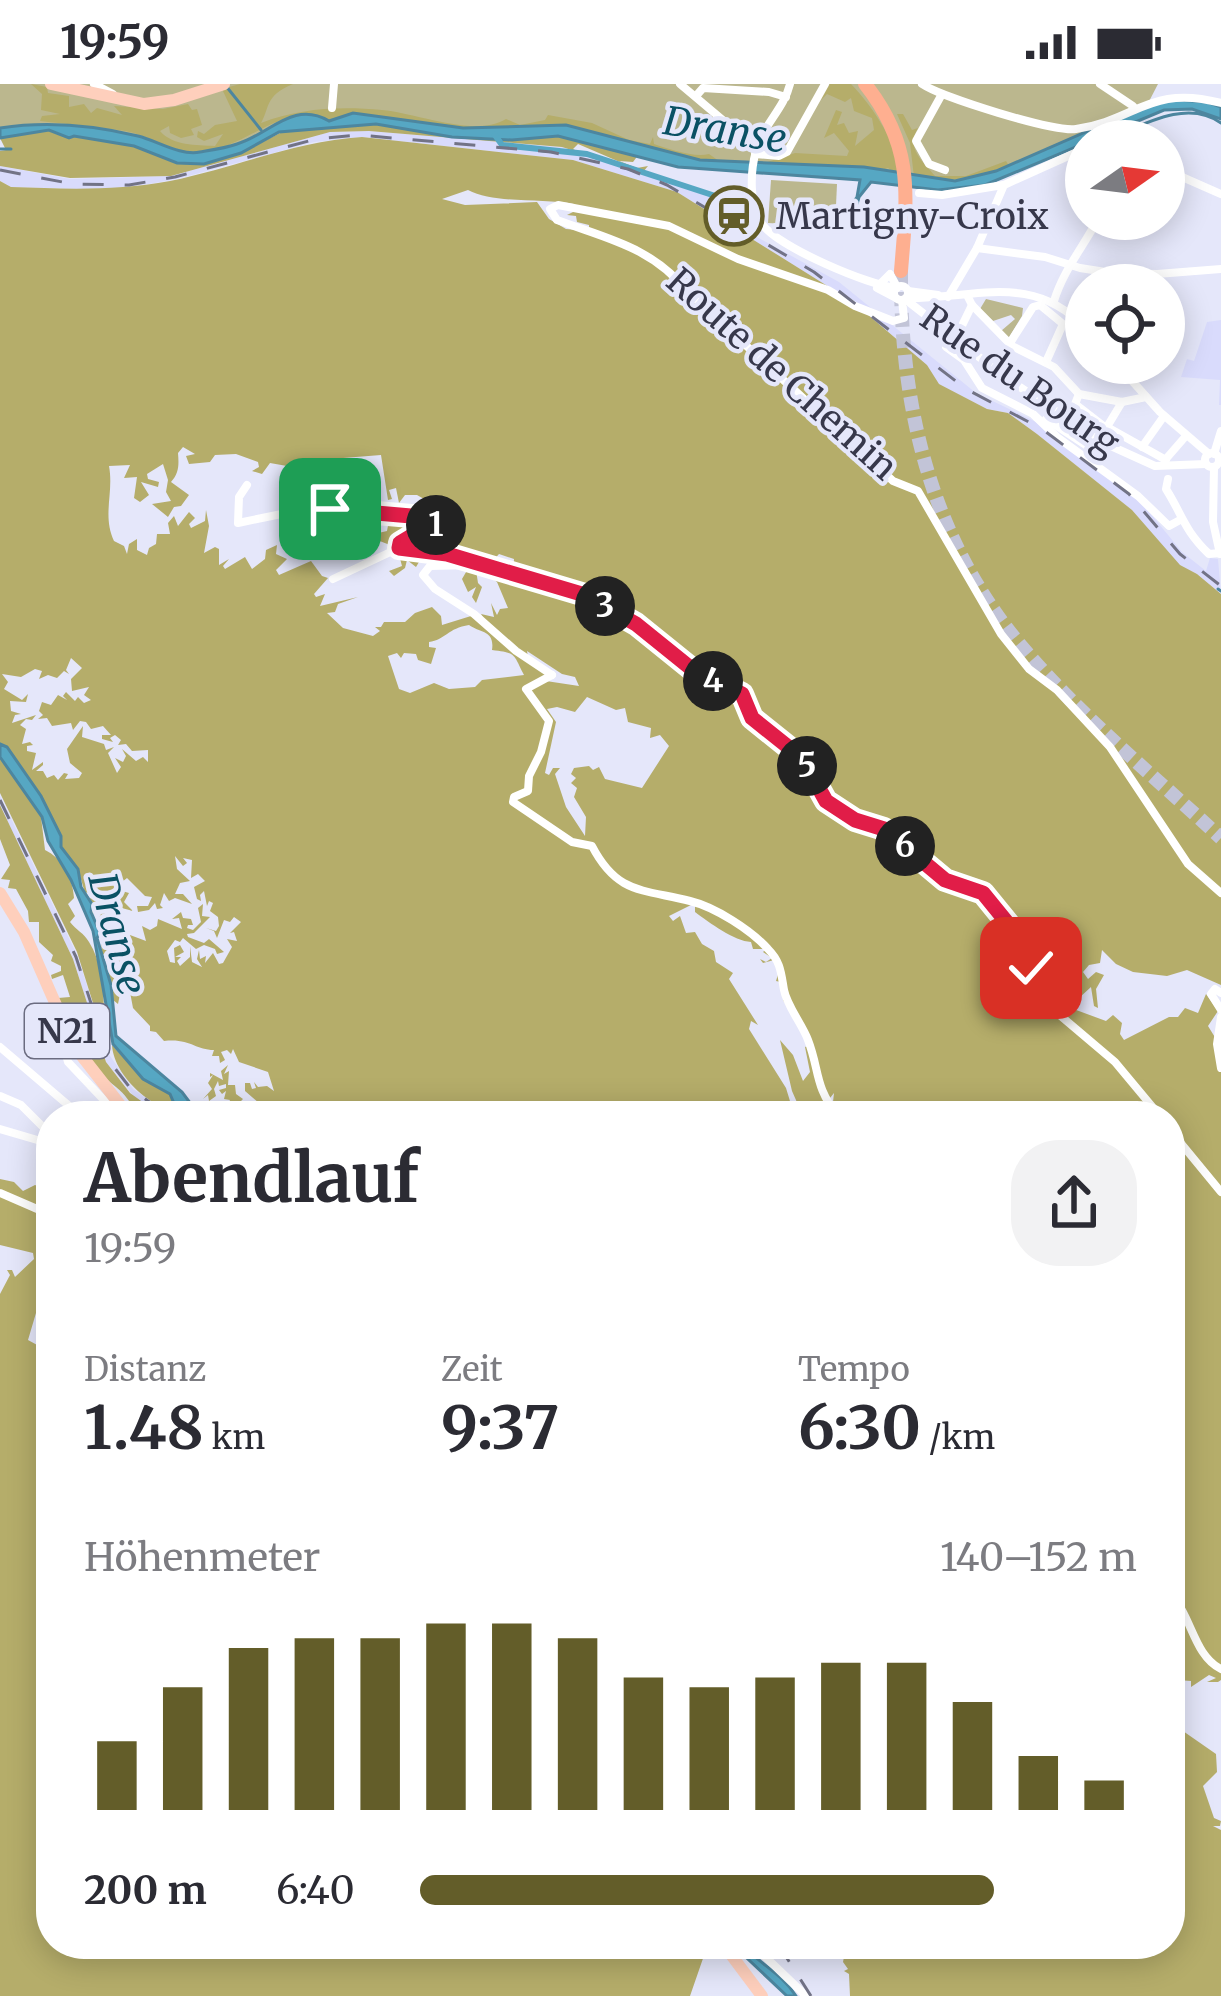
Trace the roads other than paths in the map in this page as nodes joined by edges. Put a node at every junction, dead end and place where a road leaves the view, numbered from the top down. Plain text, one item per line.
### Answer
1 (51, 84) edge
2 (334, 84) edge
3 (680, 84) edge
4 (825, 84) edge
5 (861, 84) edge
6 (922, 84) edge
7 (1100, 84) edge
8 (222, 85) edge
9 (97, 90) edge
10 (788, 92) edge
11 (942, 94) junction
12 (696, 96) junction
13 (1221, 103) edge
14 (1133, 106) junction
15 (332, 108) dead end
16 (755, 154) junction
17 (1065, 157) edge
18 (945, 170) dead end
19 (1185, 178) edge
20 (911, 184) junction
21 (1004, 185) junction
22 (1221, 194) edge
23 (976, 248) junction
24 (1065, 264) edge
25 (1221, 268) edge
26 (1185, 271) edge
27 (850, 273) junction
28 (1065, 277) edge
29 (900, 290) junction
30 (967, 295) junction
31 (947, 297) junction
32 (1054, 301) junction
33 (972, 305) junction
34 (1065, 311) edge
35 (953, 339) junction
36 (1010, 343) junction
37 (1046, 362) junction
38 (1135, 384) edge
39 (1079, 394) junction
40 (1146, 397) junction
41 (1122, 402) junction
42 (1034, 414) junction
43 (1164, 416) junction
44 (1107, 428) junction
45 (1221, 431) edge
46 (1181, 433) junction
47 (1099, 440) junction
48 (1142, 447) junction
49 (1213, 461) edge
50 (1163, 463) junction
51 (1168, 479) dead end
52 (1212, 480) junction
53 (247, 485) dead end
54 (1221, 487) edge
55 (1180, 520) junction
56 (399, 548) junction
57 (1221, 554) edge
58 (474, 564) junction
59 (334, 579) dead end
60 (0, 893) edge
61 (1221, 893) edge
62 (30, 945) junction
63 (1221, 993) edge
64 (1221, 1014) edge
65 (1219, 1029) edge
66 (0, 1046) edge
67 (1221, 1067) edge
68 (0, 1096) edge
69 (64, 1101) edge
70 (111, 1101) edge
71 (113, 1101) edge
72 (828, 1101) edge
73 (1148, 1101) edge
74 (36, 1122) edge
75 (0, 1129) edge
76 (36, 1137) edge
77 (1185, 1148) edge
78 (1221, 1192) edge
79 (0, 1193) edge
80 (36, 1209) edge
81 (1185, 1616) edge
82 (1221, 1669) edge
83 (734, 1959) edge
84 (768, 1959) edge
85 (762, 1996) edge
86 (806, 1996) edge

1 - 9 main road
2 - 15 street
3 - 12 street
4 - 16 street
5 - 20 highway
6 - 11 street
7 - 14 street
8 - 9 main road
10 - 12 street
10 - 16 street
11 - 14 street
11 - 18 street
12 - 16 street
13 - 14 street
16 - 27 street
17 - 21 street
19 - 22 street
20 - 21 street
20 - 29 highway
21 - 23 street
23 - 24 street
23 - 31 street
25 - 26 street
27 - 29 street
27 - 29 street
28 - 32 street
29 - 31 street
29 - 35 street, Rue du Bourg
29 - 61 street, Route de Chemin
30 - 31 street
30 - 32 street
30 - 33 street
32 - 34 street
33 - 35 street
33 - 36 street
35 - 42 street
35 - 47 street, Rue du Bourg
36 - 37 street
36 - 37 street
37 - 39 street
38 - 40 street
39 - 41 street
39 - 44 street
40 - 41 street
40 - 43 street
41 - 44 street
42 - 47 street
42 - 55 street
43 - 46 street
43 - 48 street
44 - 47 street
44 - 48 street
45 - 49 street
46 - 49 street
46 - 50 street
47 - 50 street, Rue du Bourg
48 - 50 street
49 - 50 street, Rue du Bourg
49 - 52 street
51 - 55 street
52 - 54 street
52 - 57 street
53 - 56 street
55 - 57 street
56 - 58 street
56 - 59 street
58 - 72 street
58 - 73 street
60 - 62 main road, N21
62 - 70 main road, N21
62 - 71 main road, N21
63 - 64 street
64 - 65 street
65 - 67 street
66 - 69 street
68 - 74 street
75 - 76 street
77 - 78 street
79 - 80 street
81 - 82 street
83 - 85 main road
84 - 86 street

